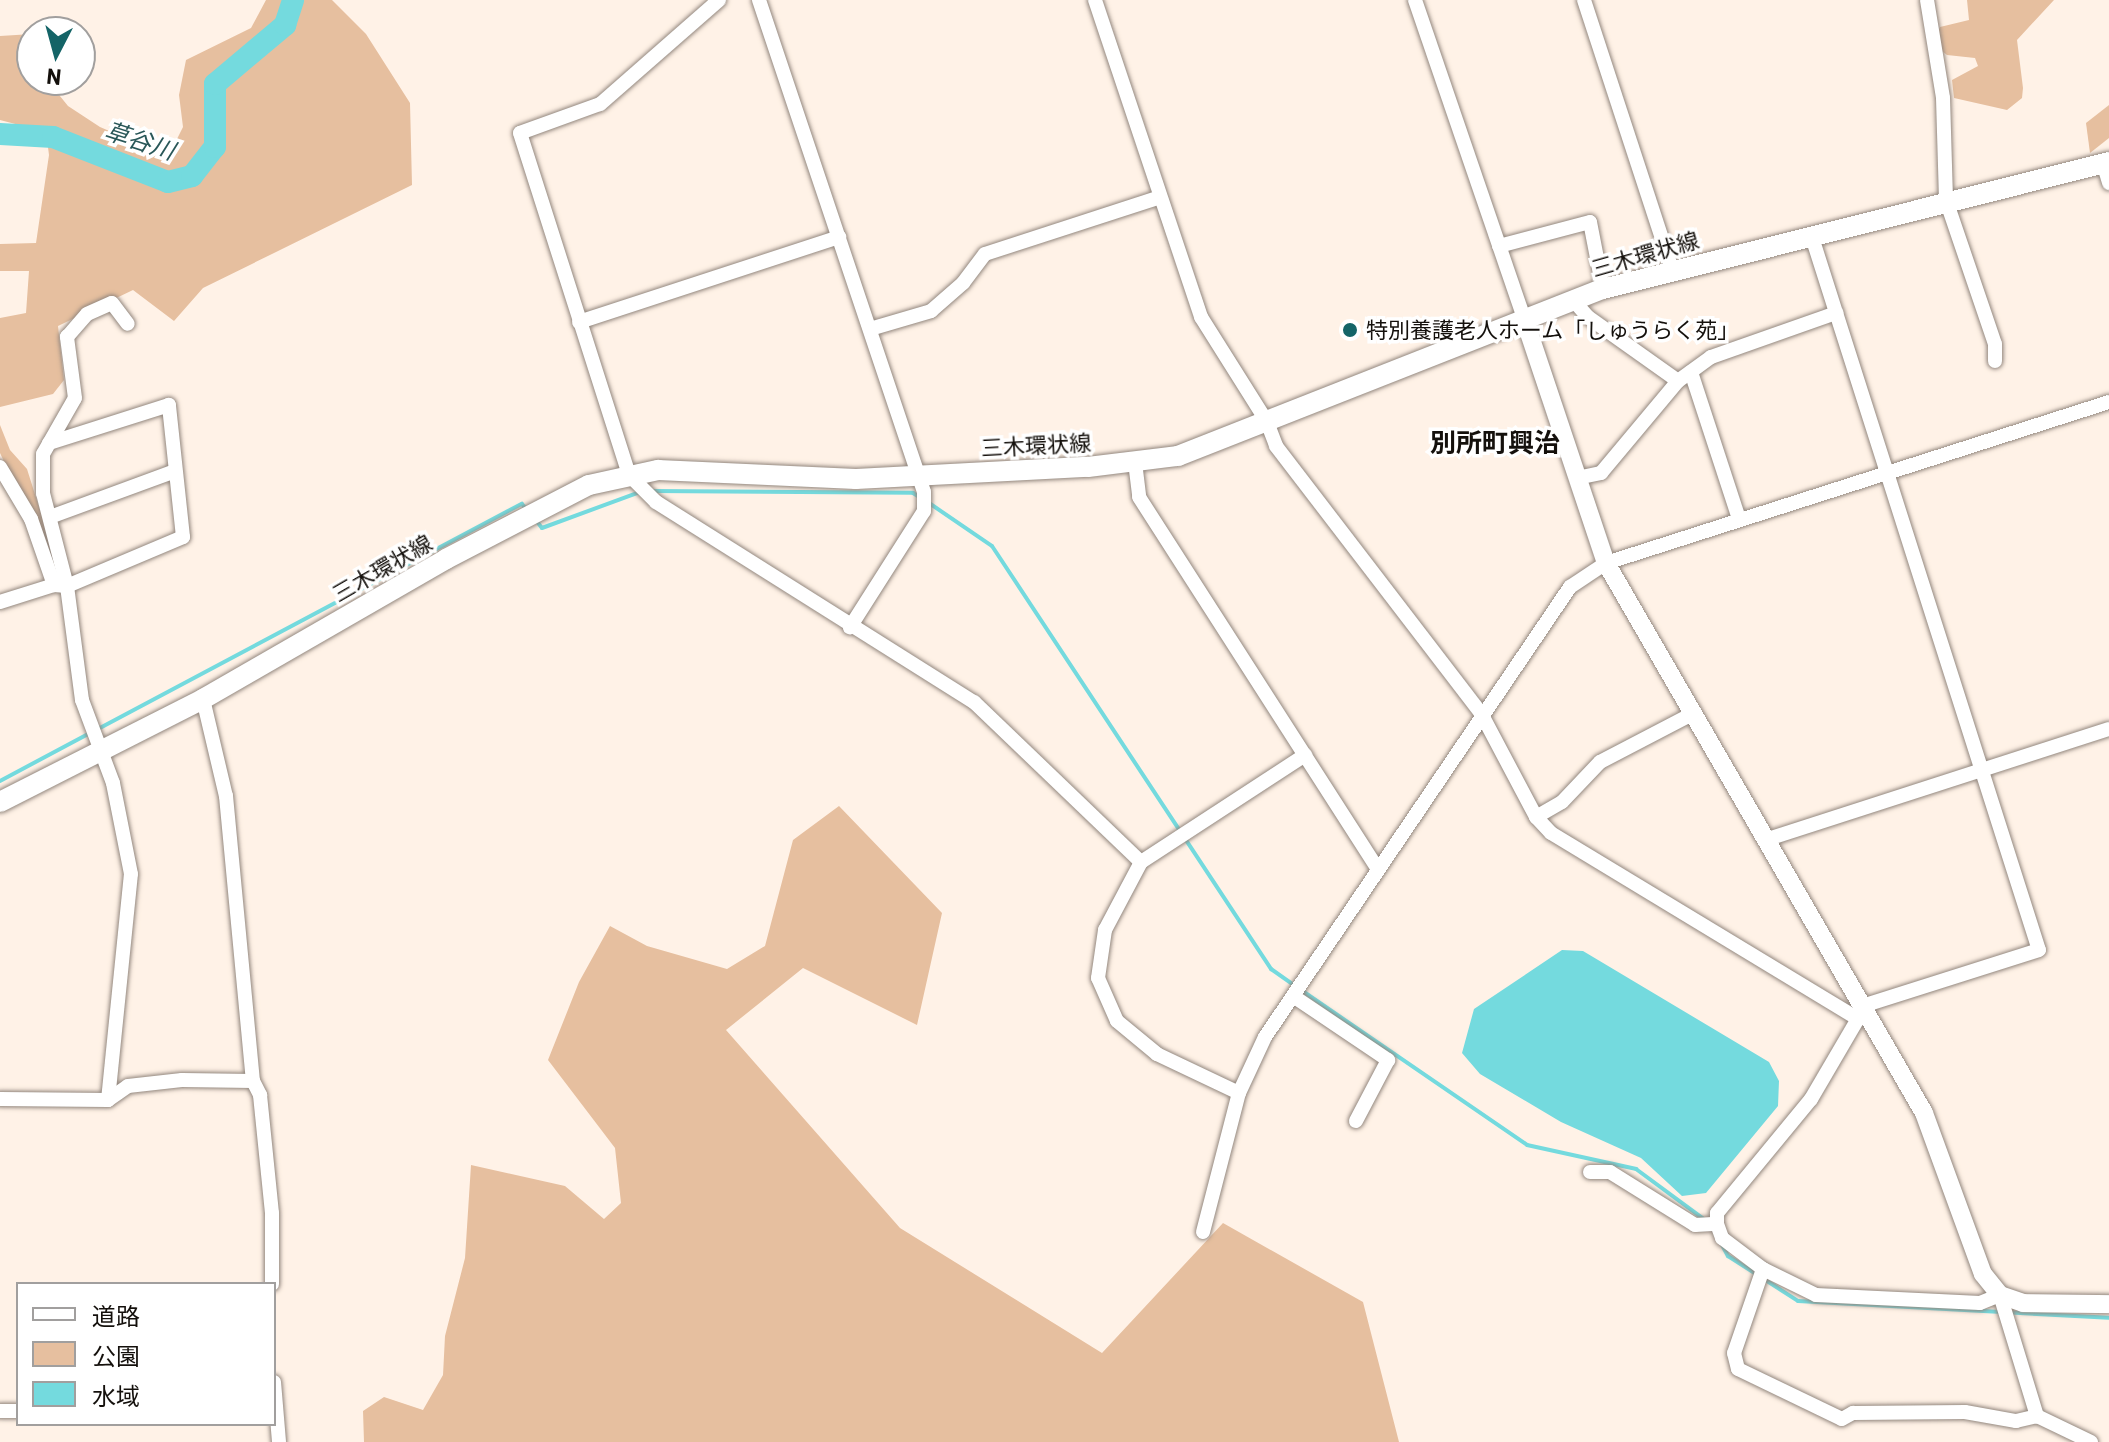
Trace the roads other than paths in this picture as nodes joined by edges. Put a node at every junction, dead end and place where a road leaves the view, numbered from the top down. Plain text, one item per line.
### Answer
1 (719, 0) edge
2 (760, 0) edge
3 (1095, 0) edge
4 (1415, 0) edge
5 (1584, 0) edge
6 (1927, 0) edge
7 (2107, 169) edge
8 (1160, 197) junction
9 (1946, 200) junction
10 (1811, 234) junction
11 (839, 237) junction
12 (1499, 246) junction
13 (1672, 269) junction
14 (1603, 289) junction
15 (1574, 301) junction
16 (1836, 313) junction
17 (1525, 321) junction
18 (579, 322) junction
19 (128, 324) dead end
20 (870, 329) junction
21 (1995, 361) dead end
22 (1691, 372) junction
23 (1678, 381) junction
24 (2109, 402) edge
25 (1267, 422) junction
26 (49, 443) junction
27 (1135, 462) junction
28 (0, 467) edge
29 (175, 471) junction
30 (1890, 471) junction
31 (629, 475) junction
32 (918, 476) junction
33 (1577, 478) junction
34 (50, 517) junction
35 (1739, 519) junction
36 (1606, 563) junction
37 (61, 586) junction
38 (0, 602) edge
39 (850, 627) junction
40 (203, 699) junction
41 (1481, 713) junction
42 (1694, 713) junction
43 (2109, 729) edge
44 (101, 750) junction
45 (1305, 755) junction
46 (1983, 770) junction
47 (0, 802) edge
48 (1536, 817) junction
49 (1768, 839) junction
50 (1141, 862) junction
51 (1378, 869) junction
52 (1293, 996) junction
53 (1862, 1012) junction
54 (253, 1081) junction
55 (1239, 1093) junction
56 (0, 1099) edge
57 (108, 1100) junction
58 (1356, 1121) dead end
59 (1590, 1172) dead end
60 (1717, 1224) junction
61 (1203, 1232) dead end
62 (1763, 1269) junction
63 (272, 1282) edge
64 (2000, 1295) junction
65 (2109, 1304) edge
66 (2037, 1416) junction
67 (276, 1419) edge
68 (279, 1442) edge
69 (2091, 1442) edge

1 - 18 street
2 - 11 street
3 - 8 street
4 - 12 street
5 - 13 street
6 - 9 street
7 - 9 main road, 三木環状線
8 - 20 street
8 - 25 street
9 - 10 main road, 三木環状線
9 - 21 street
10 - 13 main road, 三木環状線
10 - 16 street
11 - 18 street
11 - 20 street
12 - 14 street
12 - 17 street
13 - 14 main road, 三木環状線
14 - 15 main road, 三木環状線
15 - 17 main road, 三木環状線
15 - 23 street
16 - 22 street
16 - 30 street
17 - 25 main road, 三木環状線
17 - 33 street
18 - 31 street
19 - 26 street
20 - 32 street
22 - 23 street
22 - 35 street
23 - 33 street
24 - 30 street
25 - 27 main road, 三木環状線
25 - 41 street
26 - 29 street
26 - 34 street
27 - 32 main road, 三木環状線
27 - 45 street
28 - 37 street
29 - 34 street
29 - 37 street
30 - 35 street
30 - 46 street
31 - 32 main road, 三木環状線
31 - 39 street
31 - 40 main road, 三木環状線
32 - 39 street
33 - 36 street
34 - 37 street
35 - 36 street
36 - 41 street
36 - 42 street
37 - 38 street
37 - 44 street
39 - 50 street
40 - 44 main road, 三木環状線
40 - 54 street
41 - 48 street
41 - 51 street
42 - 48 street
42 - 49 street
43 - 46 street
44 - 47 main road, 三木環状線
44 - 57 street
45 - 50 street
45 - 51 street
46 - 49 street
46 - 53 street
48 - 53 street
49 - 53 street
50 - 55 street
51 - 52 street
52 - 55 street
52 - 58 street
53 - 60 street
53 - 64 street
54 - 57 street
54 - 63 street
55 - 61 street
56 - 57 street
59 - 60 street
60 - 62 street
62 - 64 street
62 - 66 street
64 - 65 street
64 - 66 street
66 - 69 street
67 - 68 street

